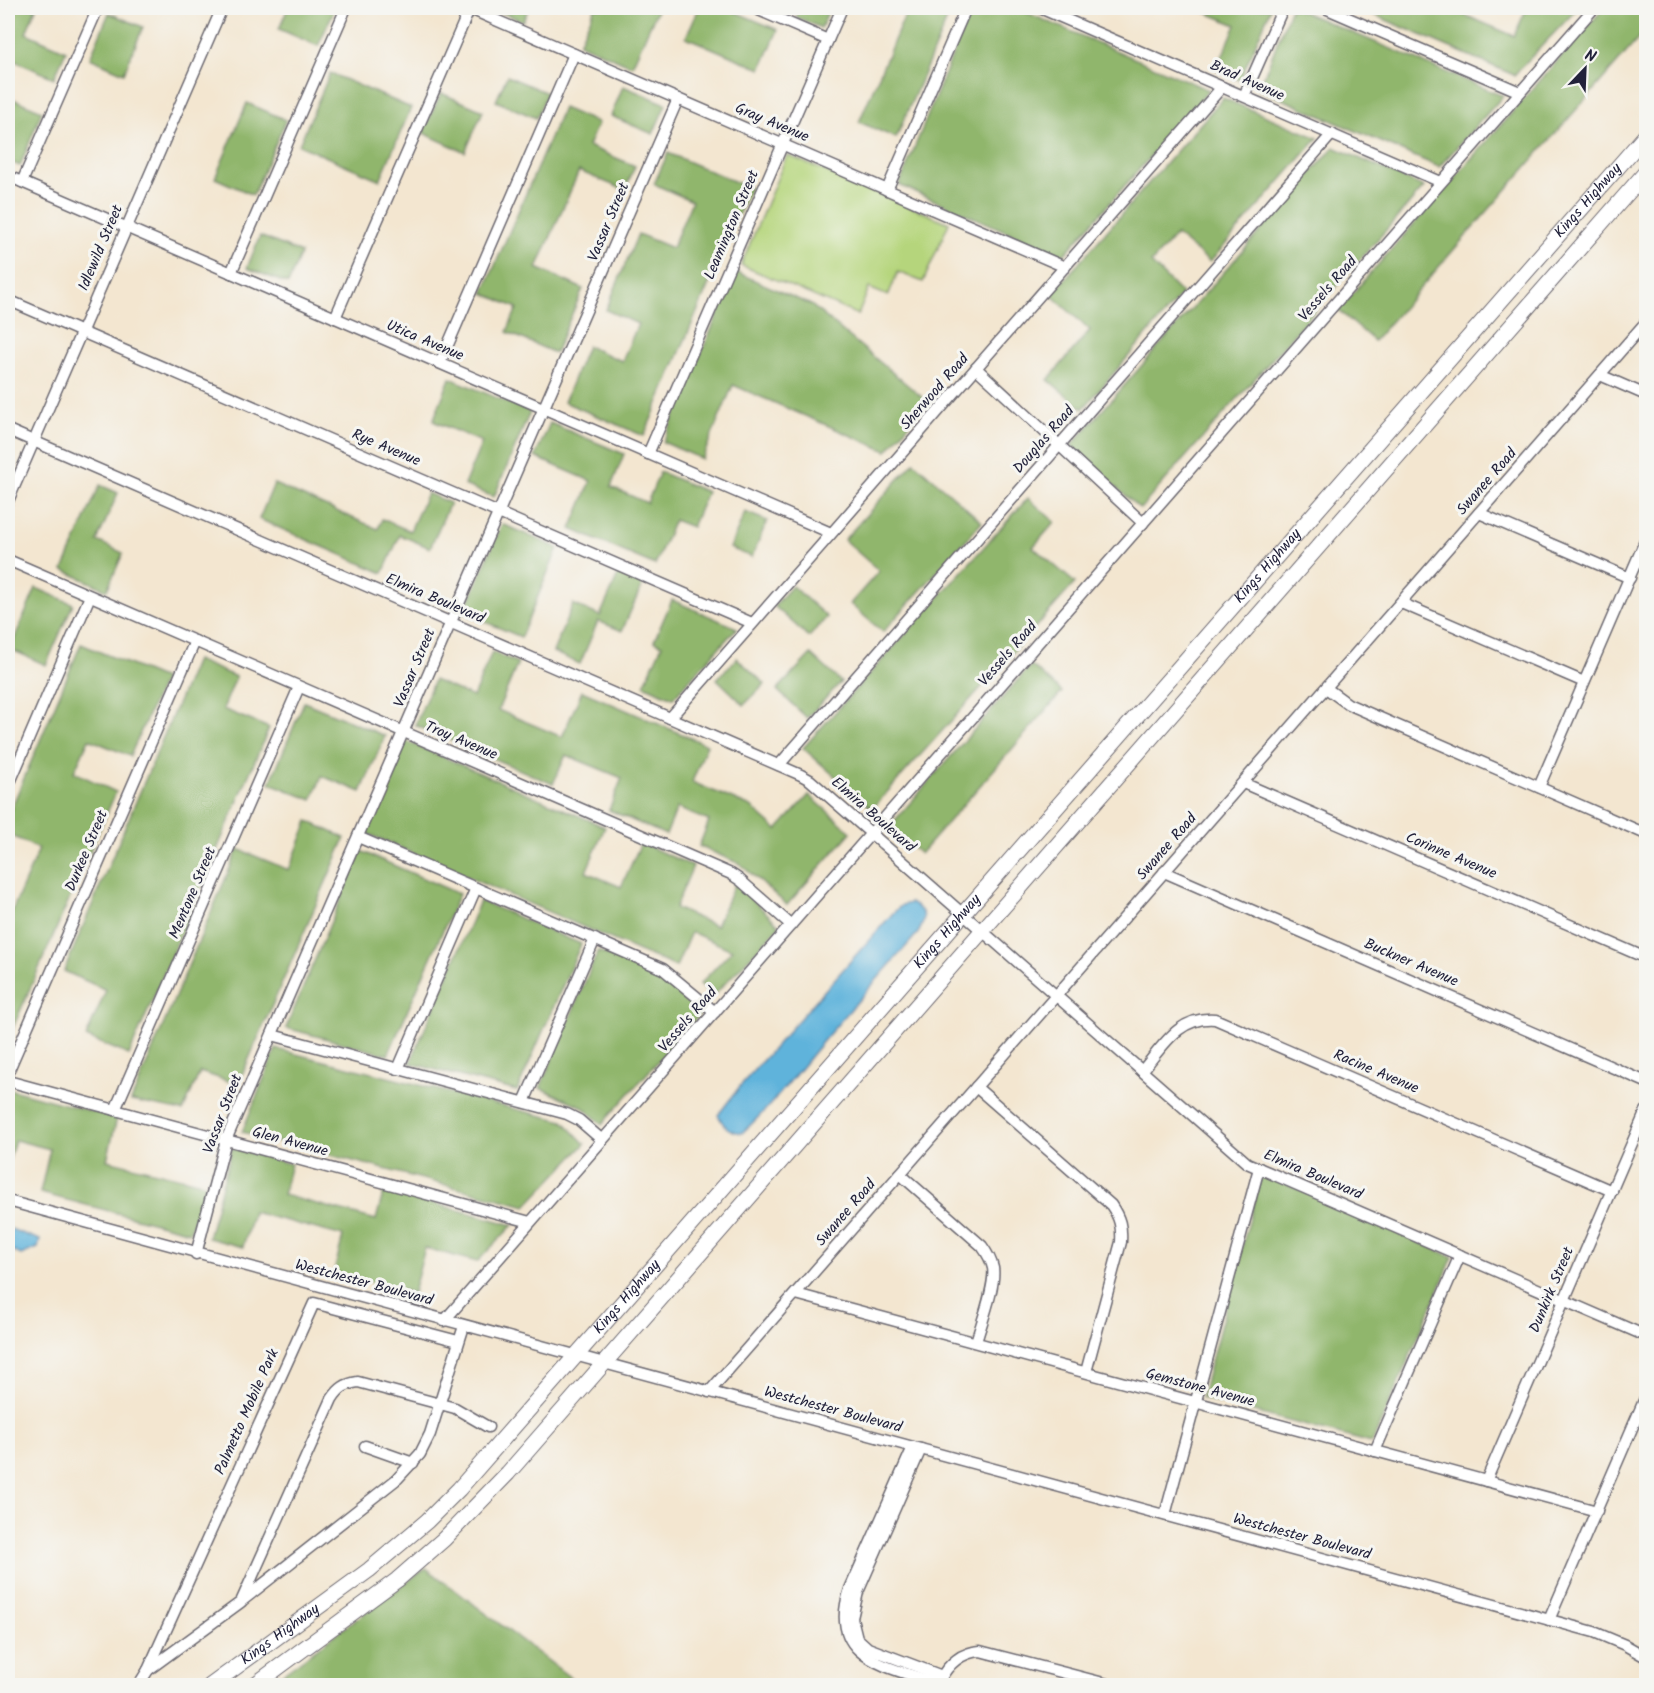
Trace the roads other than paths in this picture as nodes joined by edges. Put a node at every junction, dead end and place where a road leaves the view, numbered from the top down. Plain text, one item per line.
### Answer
1 (98, 8) edge
2 (222, 8) edge
3 (346, 8) edge
4 (469, 8) edge
5 (754, 8) edge
6 (842, 8) edge
7 (966, 8) edge
8 (1040, 8) edge
9 (1283, 8) edge
10 (1325, 8) edge
11 (1594, 8) edge
12 (828, 40) junction
13 (574, 54) junction
14 (1222, 87) junction
15 (1520, 92) junction
16 (1244, 96) junction
17 (678, 99) junction
18 (1332, 134) junction
19 (1647, 135) edge
20 (783, 144) junction
21 (1647, 172) edge
22 (8, 176) edge
23 (22, 182) junction
24 (1442, 182) junction
25 (887, 190) junction
26 (126, 227) junction
27 (1065, 267) junction
28 (231, 273) junction
29 (8, 300) edge
30 (335, 318) junction
31 (1647, 322) edge
32 (81, 332) junction
33 (440, 363) junction
34 (976, 368) junction
35 (1600, 375) junction
36 (1647, 395) edge
37 (544, 409) junction
38 (8, 430) edge
39 (34, 441) junction
40 (1059, 445) junction
41 (648, 454) junction
42 (8, 501) edge
43 (499, 513) junction
44 (1479, 513) junction
45 (1143, 523) junction
46 (831, 533) junction
47 (1647, 539) edge
48 (8, 560) edge
49 (1630, 578) junction
50 (90, 596) junction
51 (1401, 603) junction
52 (451, 622) junction
53 (752, 623) junction
54 (195, 641) junction
55 (1584, 682) junction
56 (299, 687) junction
57 (1326, 688) junction
58 (670, 718) junction
59 (404, 732) junction
60 (779, 765) junction
61 (1243, 783) junction
62 (8, 787) edge
63 (1539, 787) junction
64 (1646, 830) edge
65 (871, 833) junction
66 (358, 837) junction
67 (1164, 873) junction
68 (476, 888) junction
69 (964, 915) junction
70 (791, 925) junction
71 (982, 931) junction
72 (595, 939) junction
73 (1647, 958) edge
74 (1056, 996) junction
75 (715, 1012) junction
76 (272, 1035) junction
77 (398, 1069) junction
78 (1142, 1071) junction
79 (8, 1072) edge
80 (8, 1081) edge
81 (1647, 1082) edge
82 (976, 1087) junction
83 (524, 1102) junction
84 (115, 1110) junction
85 (1647, 1111) edge
86 (226, 1140) junction
87 (602, 1140) junction
88 (1259, 1168) junction
89 (900, 1174) junction
90 (1612, 1191) junction
91 (8, 1201) edge
92 (530, 1222) junction
93 (196, 1254) junction
94 (1460, 1255) junction
95 (796, 1293) junction
96 (1564, 1300) junction
97 (444, 1320) junction
98 (464, 1326) junction
99 (1647, 1336) edge
100 (458, 1341) junction
101 (976, 1342) junction
102 (577, 1356) junction
103 (604, 1363) junction
104 (1086, 1372) junction
105 (709, 1392) junction
106 (1647, 1396) edge
107 (1196, 1402) junction
108 (439, 1404) junction
109 (488, 1427) dead end
110 (365, 1446) dead end
111 (917, 1448) junction
112 (1375, 1450) junction
113 (413, 1463) junction
114 (1486, 1481) junction
115 (1597, 1511) junction
116 (1165, 1515) junction
117 (241, 1602) junction
118 (1550, 1620) junction
119 (851, 1632) junction
120 (1647, 1657) edge
121 (148, 1670) junction
122 (912, 1672) junction
123 (939, 1682) edge
124 (138, 1686) edge
125 (210, 1686) edge
126 (253, 1686) edge
127 (1115, 1686) edge

1 - 23 street
2 - 26 street, Idlewild Street
3 - 28 street
4 - 13 street, Gray Avenue
4 - 30 street
5 - 12 street
6 - 12 street, Leamington Street
7 - 25 street
8 - 14 street, Brad Avenue
9 - 16 street
10 - 15 street
11 - 15 street, Vessels Road
12 - 20 street, Leamington Street
13 - 17 street, Gray Avenue
13 - 33 street
14 - 16 street, Brad Avenue
14 - 27 street, Sherwood Road
15 - 24 street, Vessels Road
16 - 18 street, Brad Avenue
17 - 20 street, Gray Avenue
17 - 37 street, Vassar Street
18 - 24 street, Brad Avenue
18 - 40 street, Douglas Road
19 - 69 main road, Kings Highway
20 - 25 street, Gray Avenue
20 - 41 street, Leamington Street
21 - 71 main road, Kings Highway
22 - 23 street, Utica Avenue
23 - 26 street, Utica Avenue
24 - 45 street, Vessels Road
25 - 27 street, Gray Avenue
26 - 28 street, Utica Avenue
26 - 32 street, Idlewild Street
27 - 34 street, Sherwood Road
28 - 30 street, Utica Avenue
29 - 32 street, Rye Avenue
30 - 33 street, Utica Avenue
31 - 35 street, Swanee Road
32 - 39 street, Idlewild Street
32 - 43 street, Rye Avenue
33 - 37 street, Utica Avenue
34 - 40 street
34 - 46 street, Sherwood Road
35 - 36 street
35 - 44 street, Swanee Road
37 - 41 street, Utica Avenue
37 - 43 street, Vassar Street
38 - 39 street, Elmira Boulevard
39 - 42 street, Idlewild Street
39 - 52 street, Elmira Boulevard
40 - 45 street
40 - 60 street, Douglas Road
41 - 46 street, Utica Avenue
43 - 52 street, Vassar Street
43 - 53 street, Rye Avenue
44 - 49 street
44 - 51 street, Swanee Road
45 - 65 street, Vessels Road
46 - 53 street, Sherwood Road
47 - 49 street
48 - 50 street, Troy Avenue
49 - 55 street
50 - 54 street, Troy Avenue
50 - 62 street
51 - 55 street
51 - 57 street, Swanee Road
52 - 58 street, Elmira Boulevard
52 - 59 street, Vassar Street
53 - 58 street, Sherwood Road
54 - 56 street, Troy Avenue
54 - 79 street, Durkee Street
55 - 63 street
56 - 59 street, Troy Avenue
56 - 84 street, Mentone Street
57 - 61 street, Swanee Road
57 - 63 street
58 - 60 street, Elmira Boulevard
59 - 66 street, Vassar Street
59 - 70 street, Troy Avenue
60 - 65 street, Elmira Boulevard
61 - 67 street, Swanee Road
61 - 73 street, Corinne Avenue
63 - 64 street
65 - 69 street, Elmira Boulevard
65 - 70 street, Vessels Road
66 - 68 street
66 - 76 street, Vassar Street
67 - 74 street, Swanee Road
67 - 81 street, Buckner Avenue
68 - 72 street
68 - 77 street
69 - 71 street, Elmira Boulevard
69 - 102 main road, Kings Highway
70 - 75 street, Vessels Road
71 - 74 street, Elmira Boulevard
71 - 103 main road, Kings Highway
72 - 75 street
72 - 83 street
74 - 78 street, Elmira Boulevard
74 - 82 street, Swanee Road
75 - 87 street, Vessels Road
76 - 77 street
76 - 86 street, Vassar Street
77 - 83 street
78 - 88 street, Elmira Boulevard
78 - 90 street, Racine Avenue
80 - 84 street, Glen Avenue
82 - 89 street, Swanee Road
82 - 104 street
83 - 87 street
84 - 86 street, Glen Avenue
85 - 90 street, Dunkirk Street
86 - 92 street, Glen Avenue
86 - 93 street, Vassar Street
87 - 92 street, Vessels Road
88 - 94 street, Elmira Boulevard
88 - 107 street
89 - 95 street, Swanee Road
89 - 101 street
90 - 96 street, Dunkirk Street
91 - 93 street, Westchester Boulevard
92 - 97 street, Vessels Road
93 - 97 street, Westchester Boulevard
94 - 96 street, Elmira Boulevard
94 - 112 street
95 - 101 street, Gemstone Avenue
95 - 105 street, Swanee Road
96 - 99 street, Elmira Boulevard
96 - 114 street, Dunkirk Street
97 - 98 street, Westchester Boulevard
98 - 100 street, Palmetto Mobile Park
98 - 102 street, Westchester Boulevard
100 - 108 street, Palmetto Mobile Park
100 - 121 street, Palmetto Mobile Park
101 - 104 street, Gemstone Avenue
102 - 103 street, Westchester Boulevard
102 - 125 main road, Kings Highway
103 - 105 street, Westchester Boulevard
103 - 126 main road, Kings Highway
104 - 107 street, Gemstone Avenue
105 - 111 street, Westchester Boulevard
106 - 115 street
107 - 112 street, Gemstone Avenue
107 - 116 street
108 - 109 street
108 - 113 street, Palmetto Mobile Park
108 - 117 street, Palmetto Mobile Park
110 - 113 street
111 - 116 street, Westchester Boulevard
111 - 119 street
112 - 114 street, Gemstone Avenue
113 - 117 street, Palmetto Mobile Park
114 - 115 street, Gemstone Avenue
115 - 118 street
116 - 118 street, Westchester Boulevard
117 - 121 street, Palmetto Mobile Park
118 - 120 street, Westchester Boulevard
119 - 122 street
119 - 122 street
121 - 124 street, Palmetto Mobile Park
122 - 123 street
123 - 127 street

